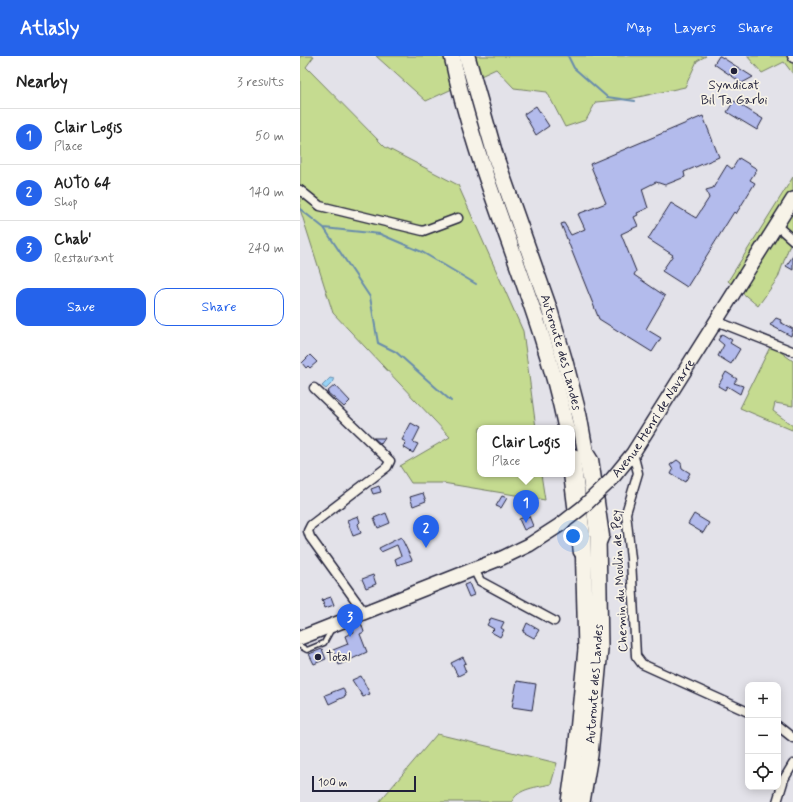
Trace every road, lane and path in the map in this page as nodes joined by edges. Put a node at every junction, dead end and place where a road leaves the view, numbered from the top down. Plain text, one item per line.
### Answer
1 (452, 56) edge
2 (467, 56) edge
3 (300, 190) edge
4 (793, 200) edge
5 (458, 218) dead end
6 (776, 226) junction
7 (793, 240) edge
8 (716, 321) junction
9 (793, 351) edge
10 (314, 388) dead end
11 (565, 425) edge
12 (633, 453) junction
13 (575, 476) edge
14 (566, 477) edge
15 (584, 565) junction
16 (474, 569) junction
17 (364, 612) junction
18 (554, 621) dead end
19 (333, 625) junction
20 (300, 638) edge
21 (300, 646) edge
22 (745, 711) edge
23 (781, 728) edge
24 (793, 738) edge
25 (793, 764) edge
26 (569, 802) edge
27 (582, 802) edge
28 (777, 802) edge

1 - 11 highway, Autoroute des Landes
2 - 27 highway, Autoroute des Landes
3 - 5 street
4 - 6 main road, Avenue Henri de Navarre
6 - 7 street
6 - 8 main road, Avenue Henri de Navarre
8 - 9 street
8 - 12 main road, Avenue Henri de Navarre
10 - 17 street
12 - 16 main road, Avenue Henri de Navarre, bridge
12 - 22 street, Chemin du Moulin de Pey
13 - 15 highway, Autoroute des Landes
14 - 15 lane
15 - 26 highway, Autoroute des Landes
16 - 17 main road, Avenue Henri de Navarre
16 - 18 street
17 - 19 main road, Avenue Henri de Navarre
19 - 20 main road, Avenue Henri de Navarre
19 - 21 lane
23 - 24 street
25 - 28 street

